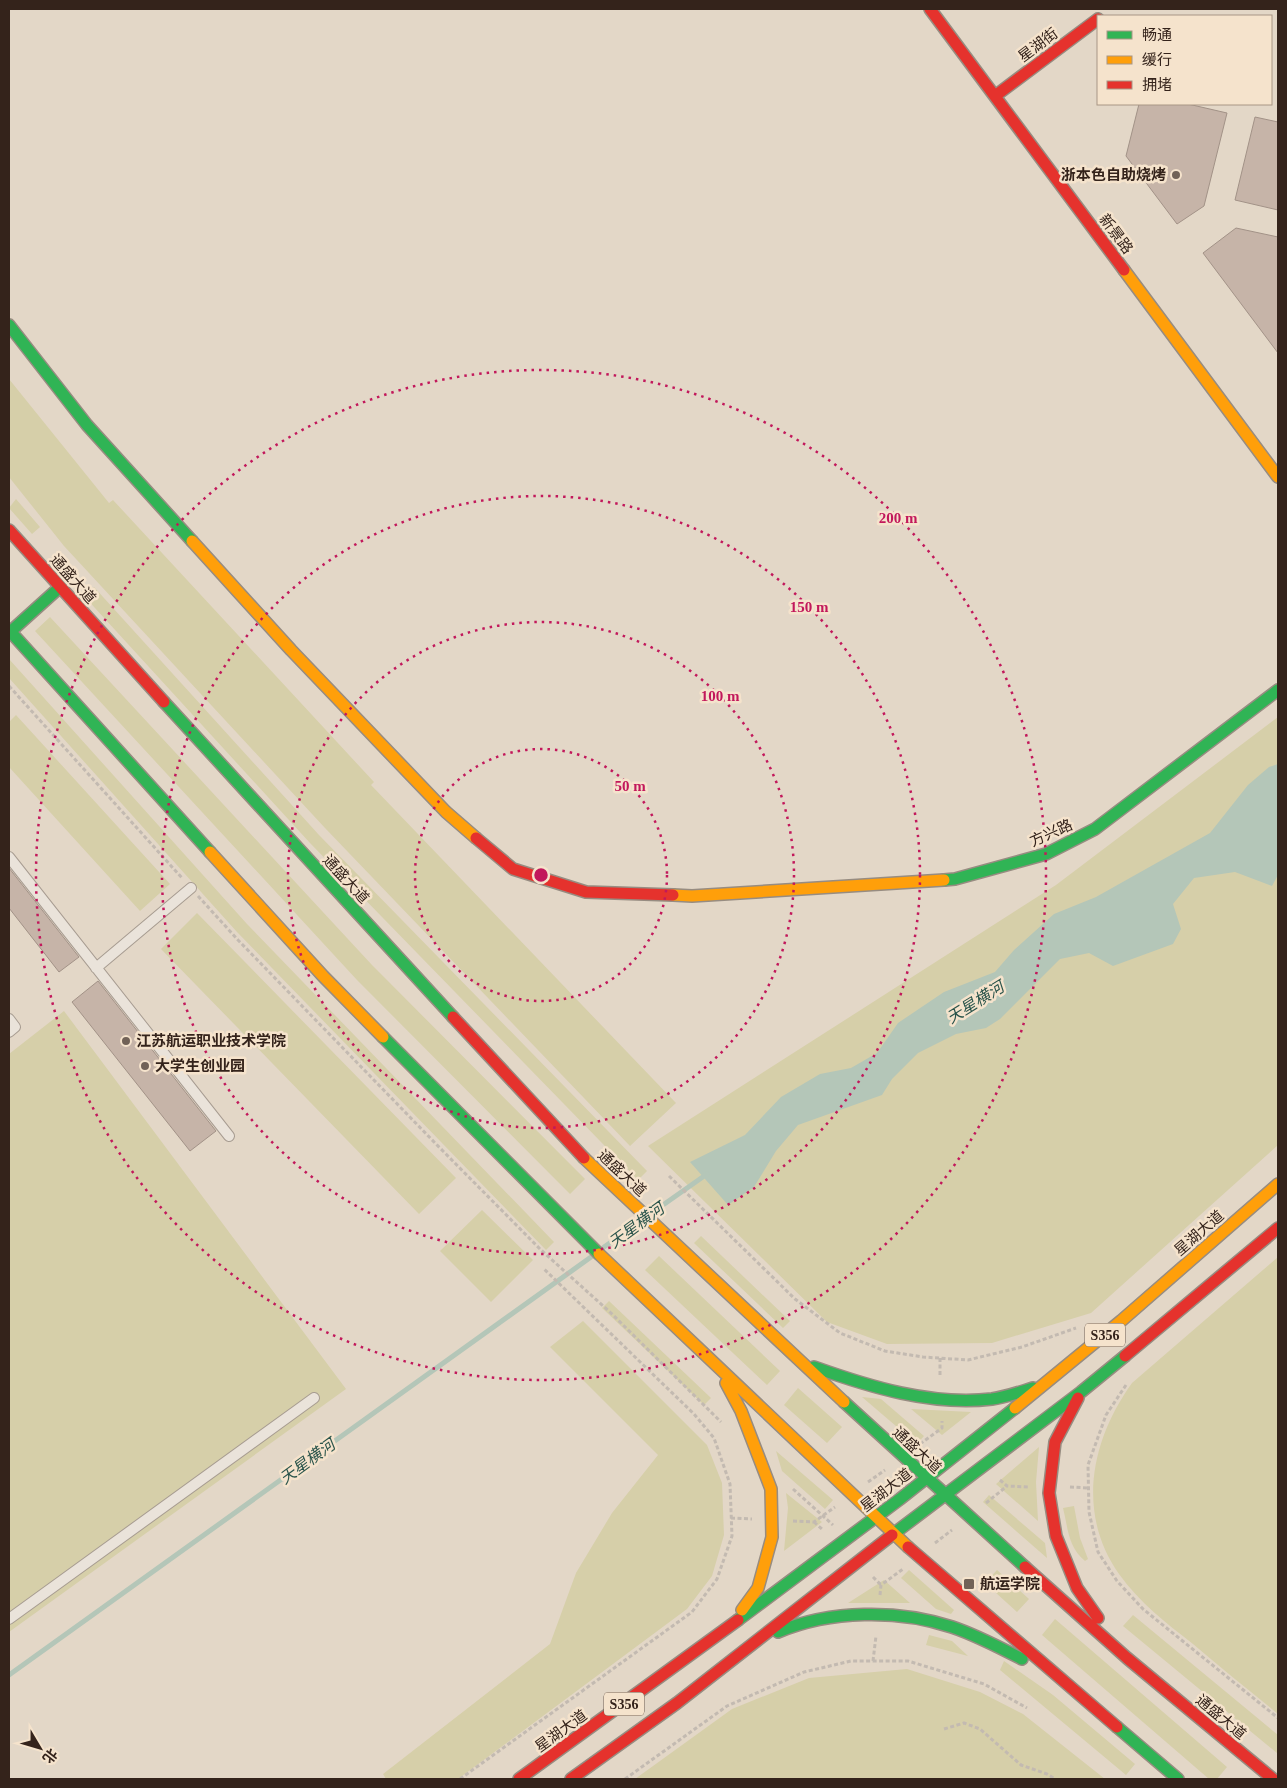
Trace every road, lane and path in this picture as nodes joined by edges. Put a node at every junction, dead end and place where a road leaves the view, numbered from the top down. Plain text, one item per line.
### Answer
1 (930, 9) edge
2 (1097, 20) edge
3 (995, 96) junction
4 (9, 326) edge
5 (1278, 477) edge
6 (10, 534) edge
7 (60, 587) junction
8 (9, 631) edge
9 (9, 686) edge
10 (1278, 690) edge
11 (9, 858) edge
12 (191, 888) junction
13 (96, 968) junction
14 (9, 1019) edge
15 (9, 1032) edge
16 (228, 1136) dead end
17 (669, 1176) dead end
18 (1278, 1184) edge
19 (1278, 1228) edge
20 (544, 1269) dead end
21 (611, 1313) dead end
22 (1078, 1327) dead end
23 (940, 1358) junction
24 (800, 1361) junction
25 (716, 1364) junction
26 (1132, 1380) dead end
27 (1042, 1386) junction
28 (1080, 1392) junction
29 (941, 1397) junction
30 (314, 1398) dead end
31 (902, 1457) junction
32 (925, 1478) junction
33 (852, 1494) junction
34 (945, 1495) junction
35 (876, 1517) junction
36 (731, 1518) junction
37 (772, 1520) junction
38 (893, 1534) junction
39 (9, 1619) edge
40 (728, 1628) junction
41 (748, 1648) junction
42 (1127, 1658) junction
43 (1086, 1700) junction
44 (1027, 1708) dead end
45 (1278, 1718) edge
46 (944, 1729) dead end
47 (460, 1779) edge
48 (519, 1779) edge
49 (571, 1779) edge
50 (625, 1779) edge
51 (1054, 1779) edge
52 (1178, 1779) edge
53 (1273, 1779) edge

1 - 3 main road, 新景路
2 - 3 main road, 星湖街
3 - 5 main road, 新景路
4 - 10 main road, 方兴路
6 - 7 main road, 通盛大道
7 - 8 main road
7 - 24 main road, 通盛大道
8 - 25 main road
9 - 12 path
11 - 13 lane
12 - 13 lane
12 - 21 path
13 - 16 lane
14 - 15 lane
17 - 23 path
18 - 27 main road, 星湖大道 / S356
19 - 28 main road, S356
20 - 36 path
22 - 23 path
23 - 29 path
24 - 29 main road
24 - 31 main road, 通盛大道
25 - 33 main road
25 - 37 main road
26 - 45 path
27 - 29 main road
27 - 32 main road, 星湖大道 / S356
28 - 34 main road, S356
28 - 42 main road
29 - 31 path
30 - 39 lane
31 - 32 main road, 通盛大道
31 - 33 path
32 - 34 main road, 通盛大道
32 - 35 main road, 星湖大道 / S356
33 - 35 main road
33 - 37 path
34 - 38 main road, S356
34 - 42 main road, 通盛大道
35 - 38 main road
35 - 40 main road, 星湖大道 / S356
36 - 37 path
36 - 47 path
37 - 40 main road
38 - 41 main road, S356
38 - 43 main road
40 - 48 main road, 星湖大道 / S356
41 - 43 main road
41 - 49 main road, S356
42 - 53 main road, 通盛大道
43 - 52 main road
44 - 50 path
46 - 51 path

